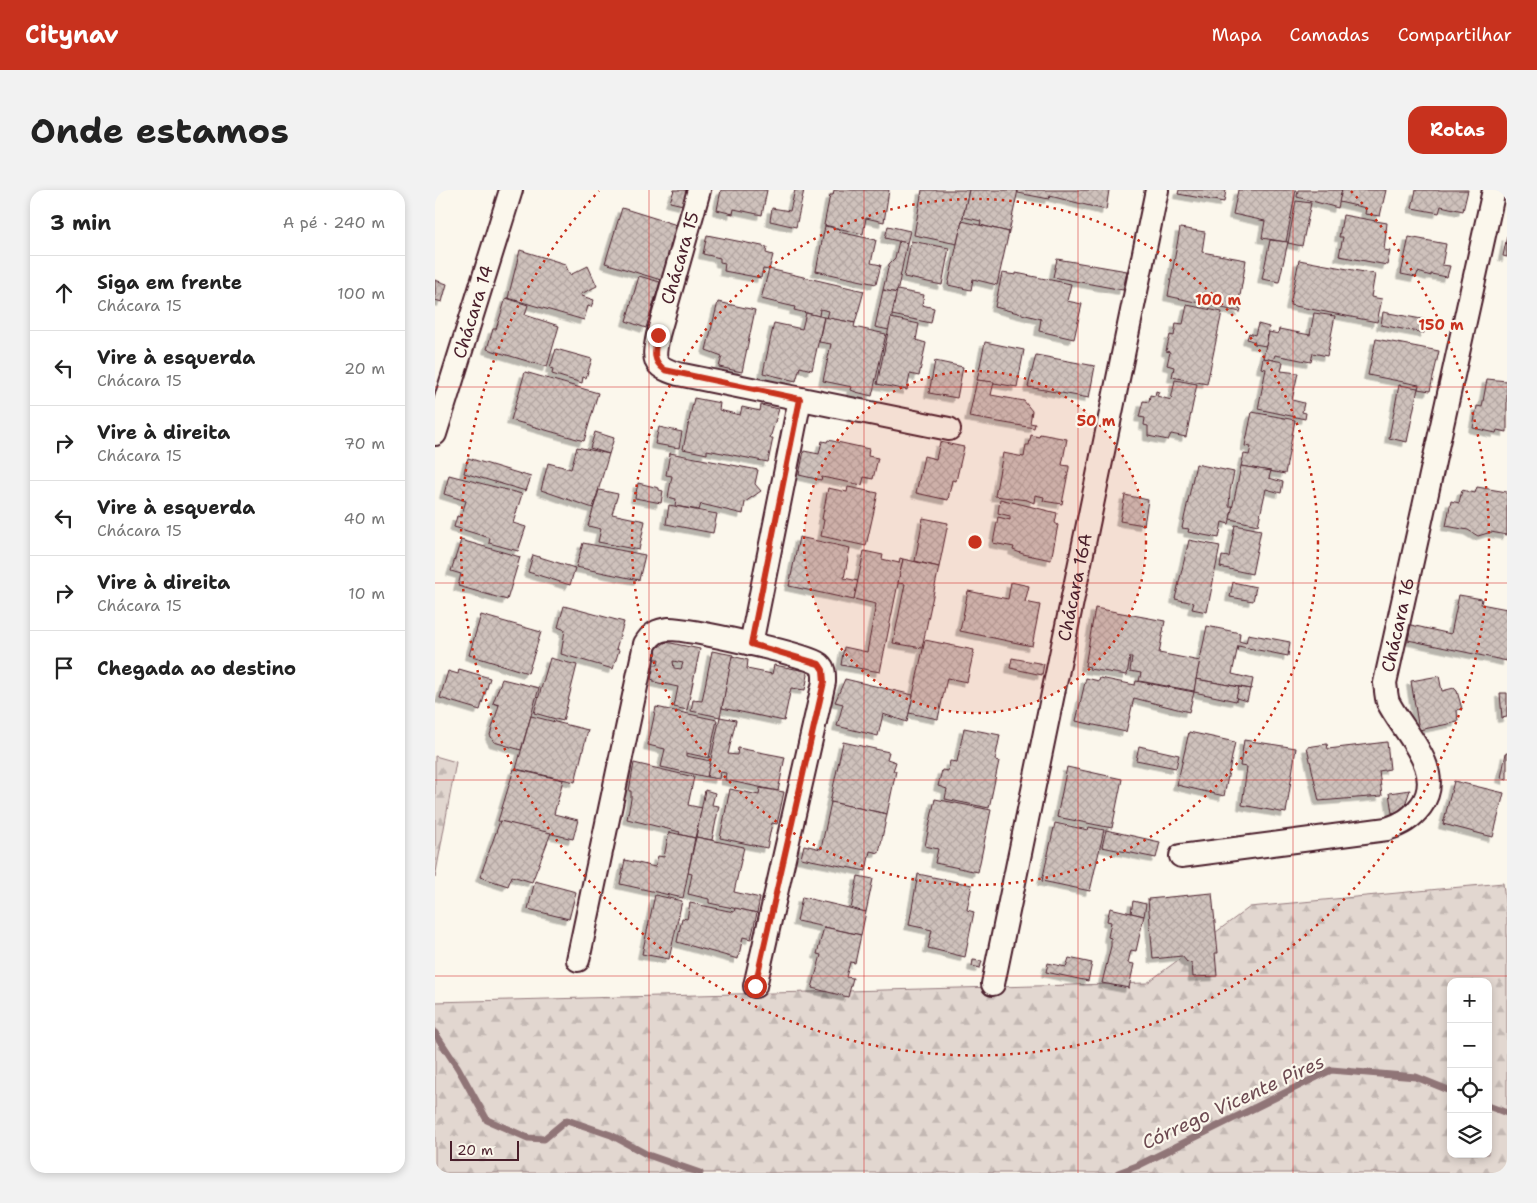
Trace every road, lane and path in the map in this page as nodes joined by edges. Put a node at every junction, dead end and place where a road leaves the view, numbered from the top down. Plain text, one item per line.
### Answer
1 (511, 190) edge
2 (699, 190) edge
3 (1157, 190) edge
4 (1494, 190) edge
5 (800, 399) junction
6 (949, 429) dead end
7 (435, 434) edge
8 (751, 644) junction
9 (1181, 856) dead end
10 (577, 960) dead end
11 (993, 984) dead end
12 (755, 986) dead end

1 - 7 street, Chácara 14
2 - 5 street, Chácara 15
3 - 11 street, Chácara 16A
4 - 9 street, Chácara 16
5 - 6 street
5 - 8 street
8 - 10 street
8 - 12 street

